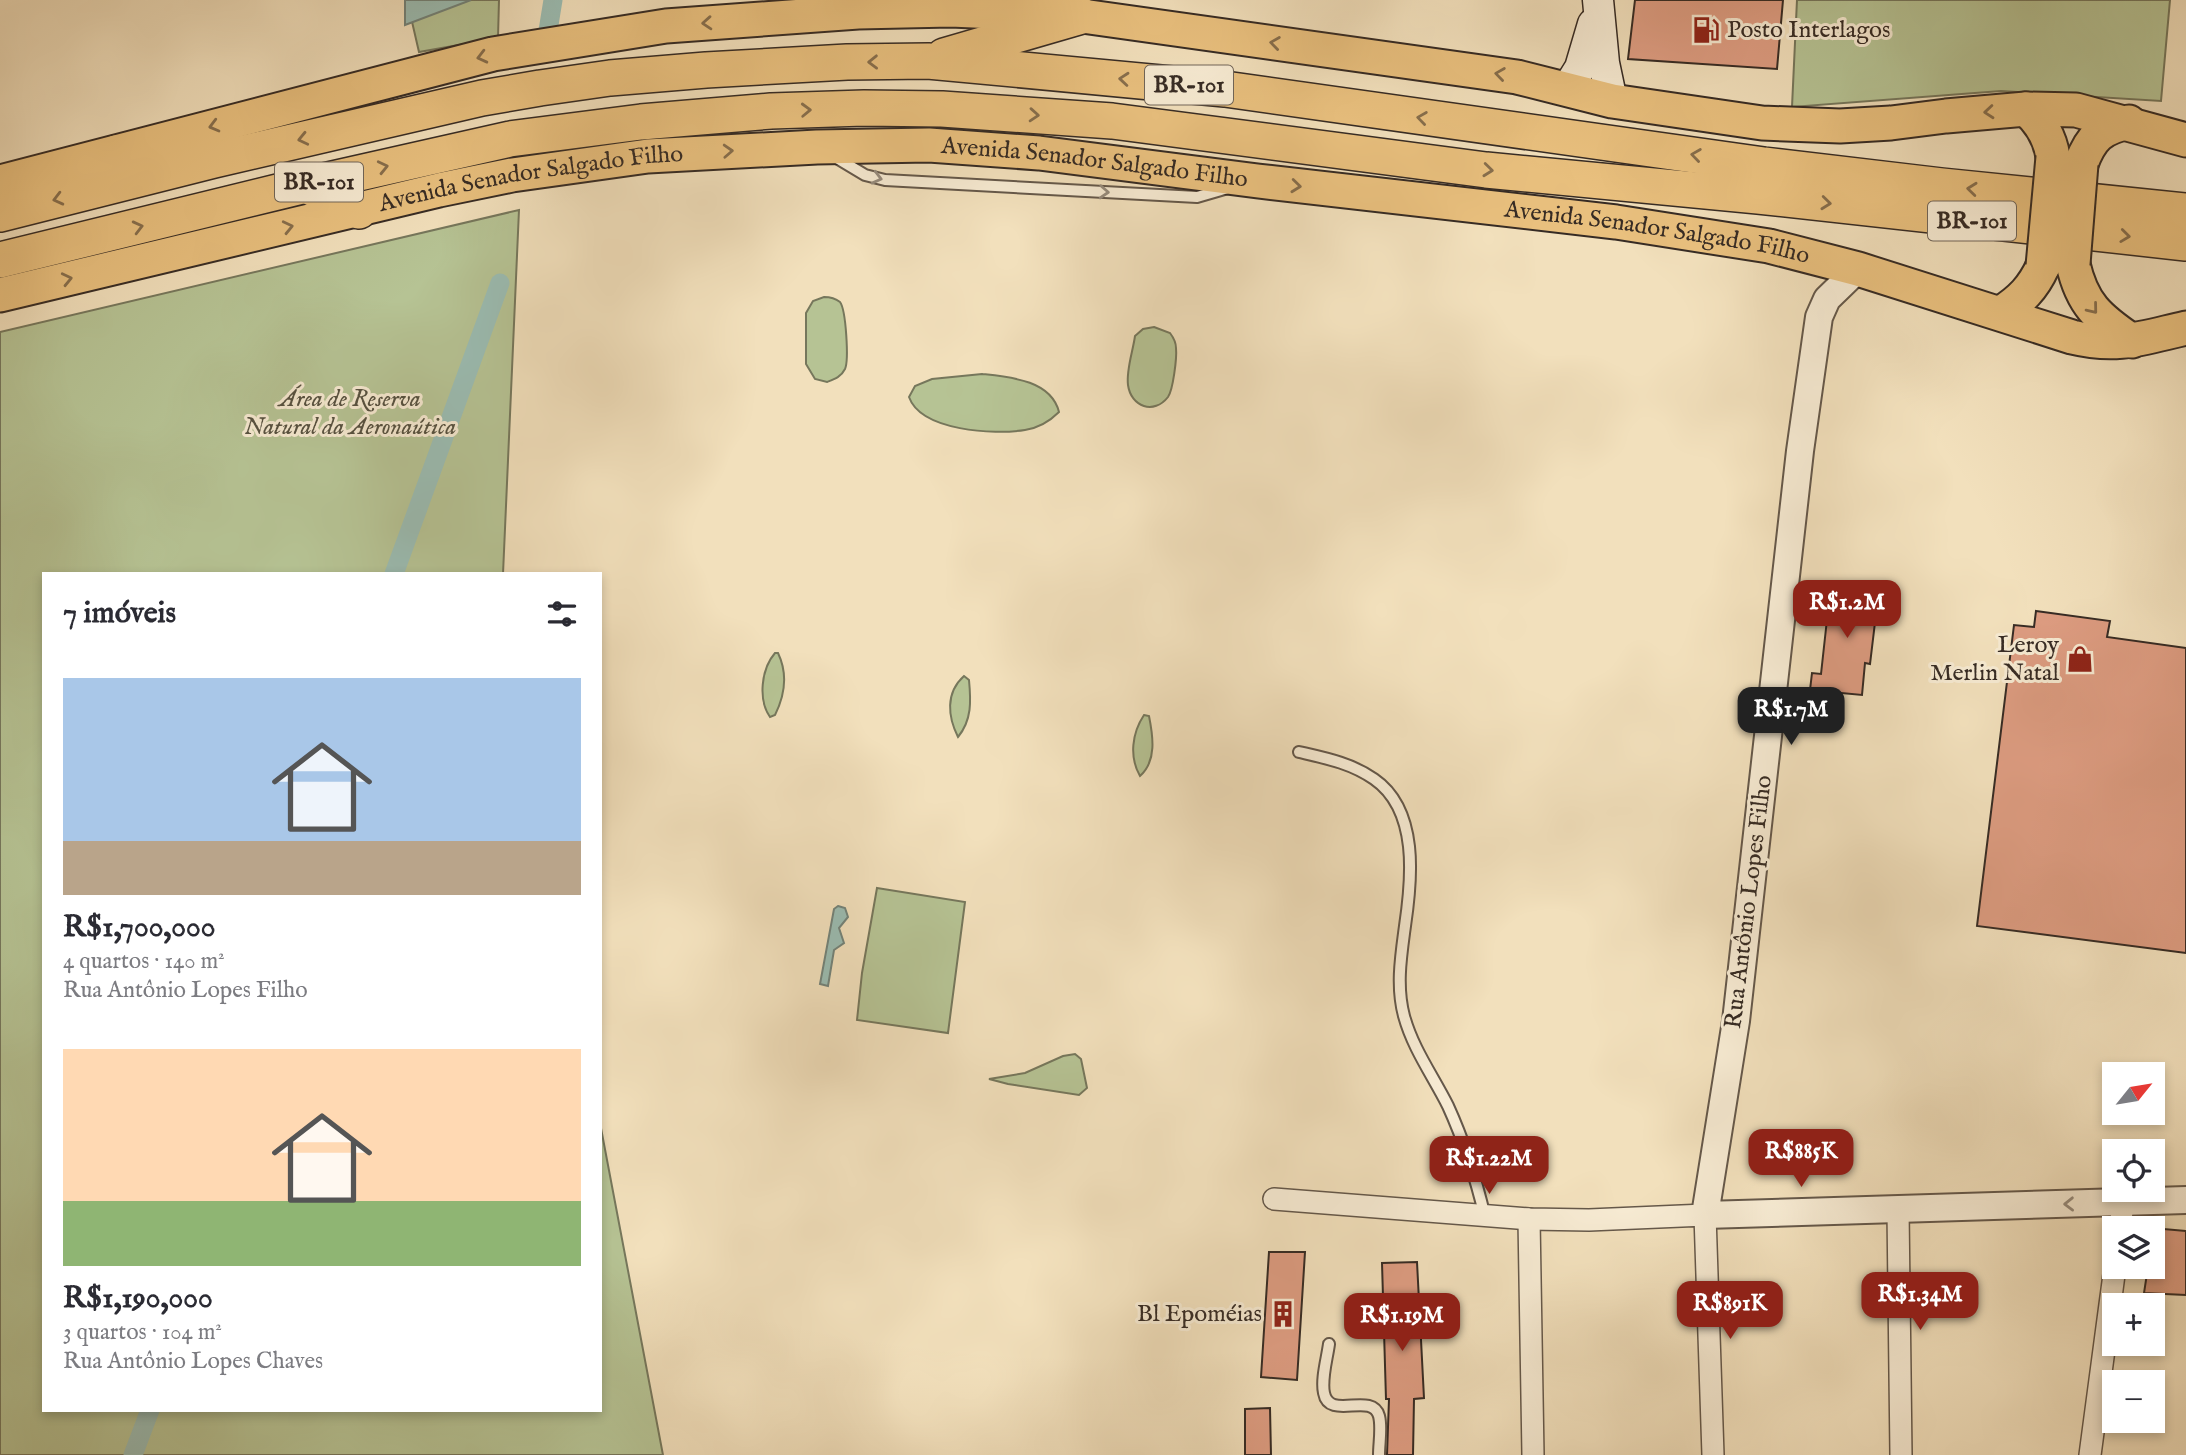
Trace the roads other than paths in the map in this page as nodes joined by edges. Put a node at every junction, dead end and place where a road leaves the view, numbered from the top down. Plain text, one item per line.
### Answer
1 (1597, 3) edge
2 (1082, 16) junction
3 (928, 61) junction
4 (1567, 89) junction
5 (1612, 101) junction
6 (2026, 109) junction
7 (2129, 122) junction
8 (2186, 139) edge
9 (116, 153) junction
10 (215, 160) junction
11 (2067, 160) junction
12 (0, 182) edge
13 (306, 185) junction
14 (359, 211) junction
15 (2186, 211) edge
16 (0, 214) edge
17 (2186, 243) edge
18 (0, 260) edge
19 (2058, 265) junction
20 (1858, 269) junction
21 (0, 295) edge
22 (2001, 313) junction
23 (2186, 328) edge
24 (2132, 341) junction
25 (1299, 752) dead end
26 (1274, 1199) dead end
27 (2186, 1200) edge
28 (1898, 1210) junction
29 (1704, 1215) junction
30 (2121, 1216) edge
31 (1485, 1217) junction
32 (1529, 1219) junction
33 (2113, 1279) edge
34 (1329, 1344) dead end
35 (1379, 1455) edge
36 (1533, 1455) edge
37 (1713, 1455) edge
38 (1901, 1455) edge
39 (2090, 1455) edge

1 - 4 main road
1 - 5 main road
2 - 3 highway
4 -> 2 main road
2 -> 9 main road
3 -> 10 highway, BR-101
15 -> 3 highway, BR-101
4 - 5 main road
6 -> 5 main road
6 - 7 main road
6 - 11 main road
7 - 8 main road
7 - 11 main road
9 - 10 highway
9 - 12 main road
10 -> 16 highway, BR-101
11 - 19 main road, bridge
13 - 14 highway
13 -> 17 highway, Avenida Senador Salgado Filho / BR-101
18 -> 13 highway, BR-101
14 -> 20 main road, Avenida Senador Salgado Filho
21 -> 14 main road, Avenida Senador Salgado Filho
19 - 22 main road
19 -> 24 main road
20 - 22 main road, Avenida Senador Salgado Filho
20 - 29 street, Rua Antônio Lopes Filho
22 - 24 main road, Avenida Senador Salgado Filho
23 - 24 main road, Avenida Senador Salgado Filho
25 - 31 lane
26 - 31 street
27 - 30 street
28 - 29 street
30 -> 28 street
28 - 38 street
29 - 32 street
29 - 37 street
31 - 32 street
32 - 36 street
33 - 39 street
34 - 35 lane

